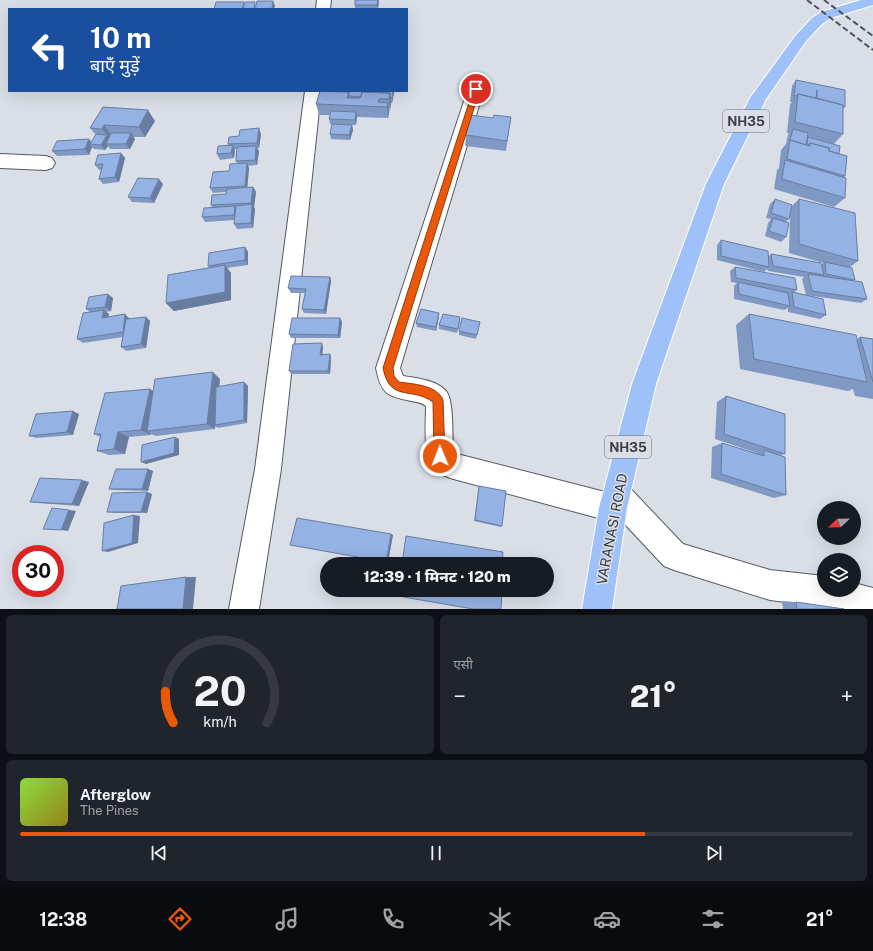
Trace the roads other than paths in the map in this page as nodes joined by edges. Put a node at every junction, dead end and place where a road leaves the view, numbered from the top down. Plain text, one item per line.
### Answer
1 (873, 1) edge
2 (476, 89) dead end
3 (313, 92) edge
4 (0, 161) edge
5 (46, 163) dead end
6 (615, 502) junction
7 (873, 603) edge
8 (244, 609) edge
9 (597, 609) edge

1 - 6 highway, VARANASI ROAD / NH35
2 - 6 street
3 - 8 street
4 - 5 street
6 - 7 street
6 - 9 highway, VARANASI ROAD / NH35

